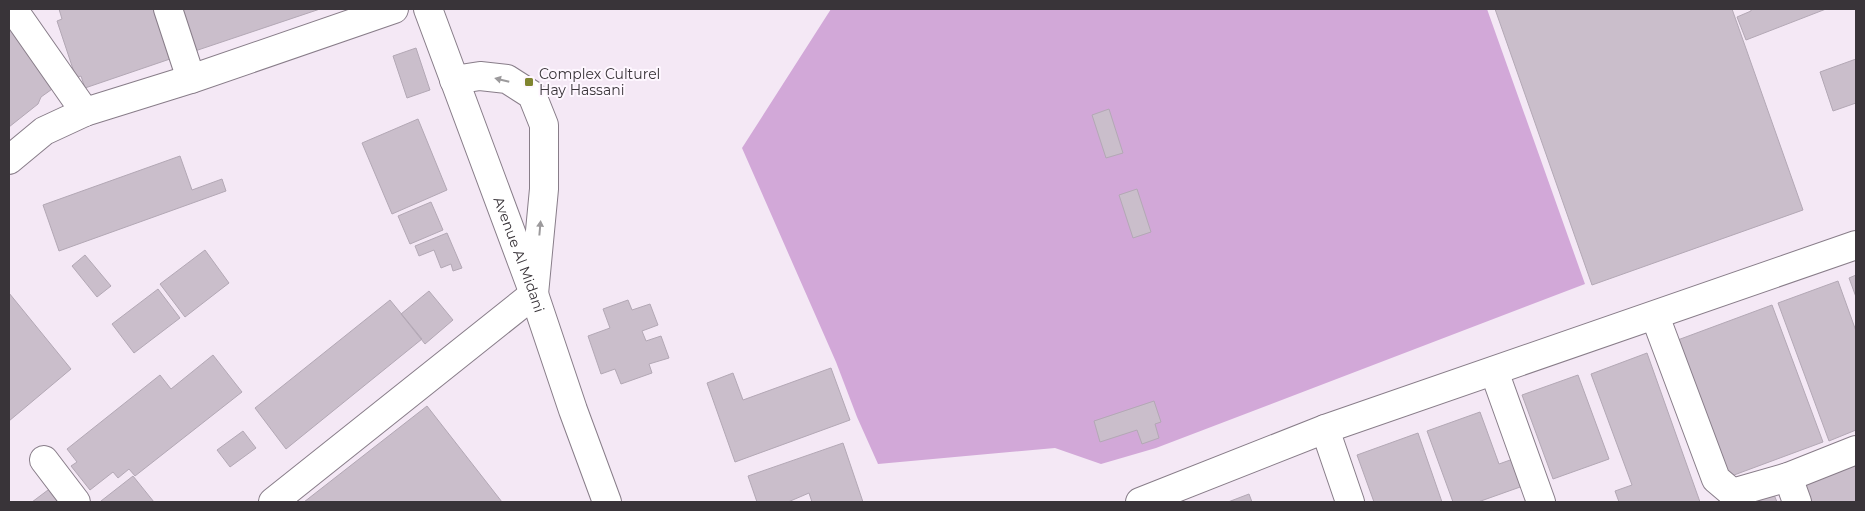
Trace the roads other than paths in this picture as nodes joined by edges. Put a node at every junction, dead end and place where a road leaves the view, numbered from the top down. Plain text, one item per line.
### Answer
1 (13, 9) edge
2 (168, 9) edge
3 (394, 9) edge
4 (428, 9) edge
5 (191, 79) junction
6 (454, 80) junction
7 (85, 112) junction
8 (9, 160) edge
9 (1856, 244) edge
10 (534, 294) junction
11 (1655, 316) junction
12 (1494, 372) junction
13 (1325, 429) junction
14 (1856, 450) edge
15 (44, 460) dead end
16 (1792, 490) edge
17 (76, 502) edge
18 (273, 502) edge
19 (607, 502) edge
20 (1140, 502) edge
21 (1350, 502) edge
22 (1541, 502) edge

1 - 7 street
2 - 5 street
3 - 5 street
4 - 6 street, Avenue Al Midani
5 - 7 street
6 - 10 street, Avenue Al Midani
10 -> 6 street
7 - 8 street
9 - 11 street
10 - 18 street
10 - 19 street, Avenue Al Midani
11 - 12 street
11 - 16 street
12 - 13 street
12 - 22 street
13 - 20 street
13 - 21 street
14 - 16 street
15 - 17 street

